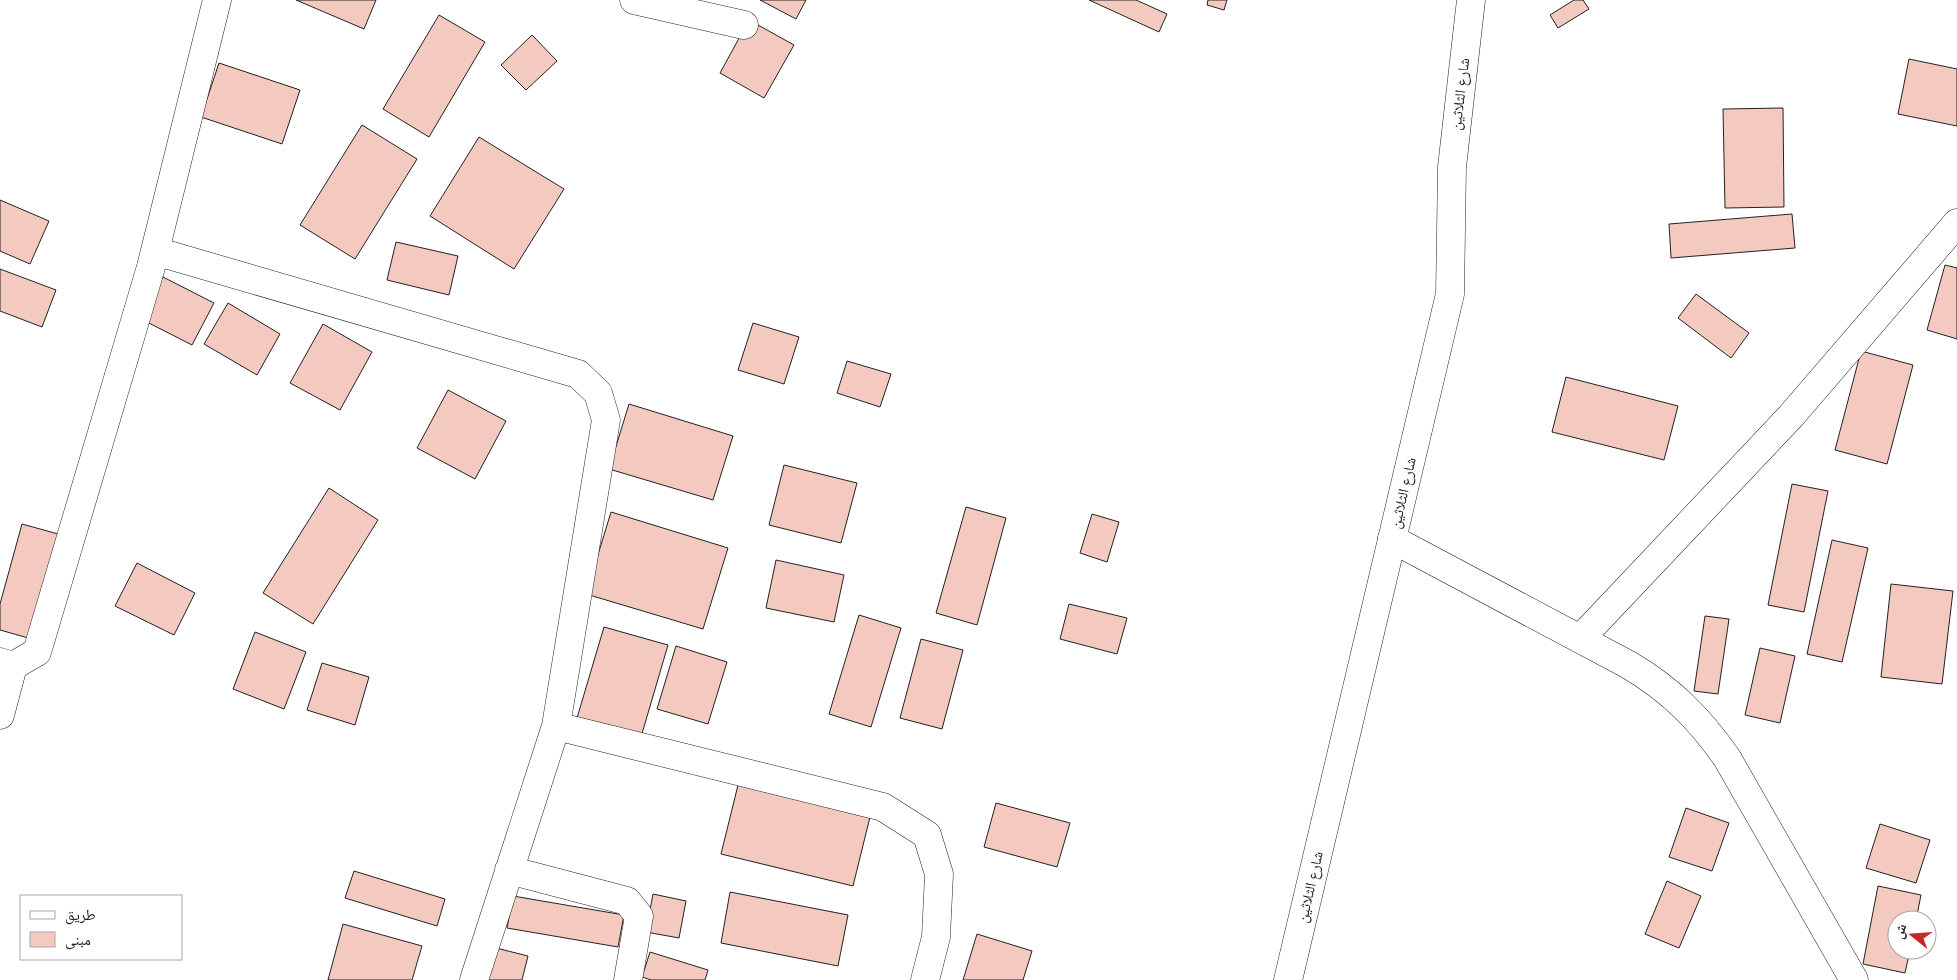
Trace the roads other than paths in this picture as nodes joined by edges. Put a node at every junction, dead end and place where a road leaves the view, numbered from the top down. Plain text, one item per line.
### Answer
1 (218, 0) edge
2 (634, 0) edge
3 (1471, 0) edge
4 (744, 25) dead end
5 (1957, 223) edge
6 (155, 251) junction
7 (1392, 539) junction
8 (1580, 639) junction
9 (7, 664) edge
10 (0, 715) edge
11 (556, 726) junction
12 (509, 870) junction
13 (474, 980) edge
14 (628, 980) edge
15 (925, 980) edge
16 (1288, 980) edge
17 (1854, 980) edge

1 - 6 street
2 - 4 street
3 - 7 street, شارع الثلاثين
5 - 8 street
6 - 9 street
6 - 11 street
7 - 8 street
7 - 16 street, شارع الثلاثين
8 - 17 street
9 - 10 street
11 - 12 street
11 - 15 street
12 - 13 street
12 - 14 street

